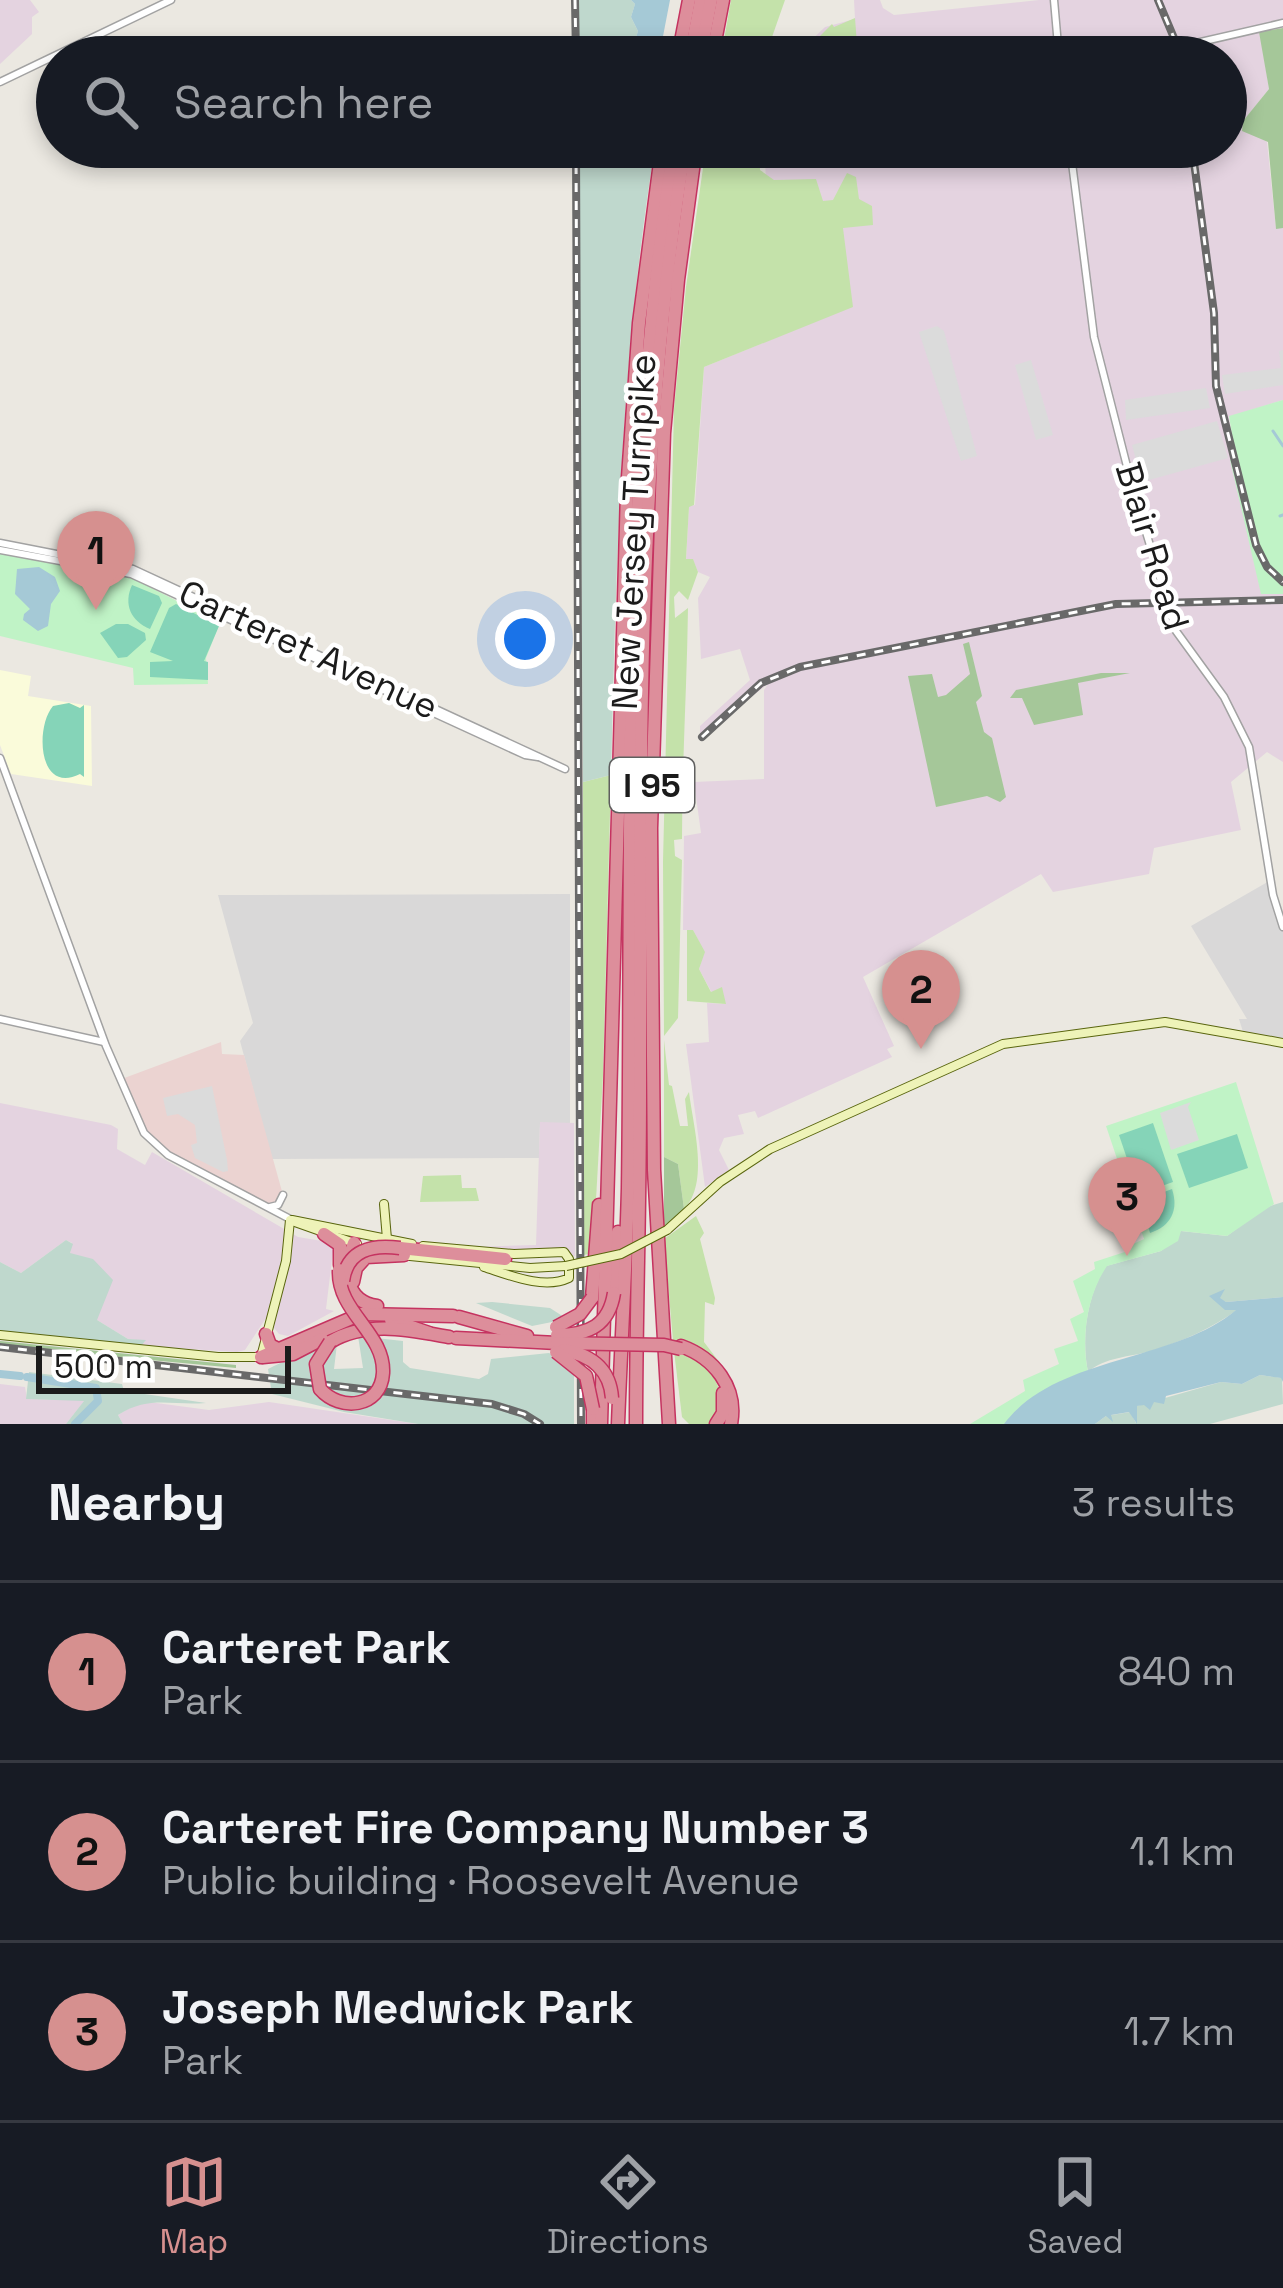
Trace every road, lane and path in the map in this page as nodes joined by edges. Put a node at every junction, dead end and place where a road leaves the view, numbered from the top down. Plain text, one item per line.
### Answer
1 (171, 0) edge
2 (689, 0) edge
3 (700, 0) edge
4 (711, 0) edge
5 (723, 0) edge
6 (1054, 0) edge
7 (1283, 23) edge
8 (96, 36) edge
9 (682, 36) edge
10 (694, 36) edge
11 (704, 36) edge
12 (716, 36) edge
13 (1057, 36) edge
14 (1226, 36) edge
15 (36, 65) edge
16 (0, 82) edge
17 (659, 168) edge
18 (671, 168) edge
19 (682, 168) edge
20 (694, 168) edge
21 (1073, 168) edge
22 (0, 547) edge
23 (0, 758) edge
24 (566, 769) dead end
25 (1283, 926) edge
26 (0, 1019) edge
27 (104, 1042) junction
28 (1283, 1043) edge
29 (628, 1136) junction
30 (608, 1145) junction
31 (284, 1195) dead end
32 (384, 1204) dead end
33 (259, 1205) junction
34 (290, 1220) junction
35 (308, 1228) junction
36 (324, 1234) junction
37 (356, 1238) junction
38 (657, 1244) junction
39 (423, 1246) junction
40 (397, 1248) junction
41 (287, 1259) junction
42 (506, 1259) junction
43 (471, 1263) junction
44 (550, 1267) junction
45 (377, 1306) junction
46 (413, 1314) junction
47 (429, 1333) junction
48 (266, 1334) junction
49 (0, 1335) edge
50 (505, 1335) junction
51 (372, 1341) junction
52 (557, 1341) junction
53 (681, 1347) junction
54 (278, 1349) junction
55 (262, 1357) junction
56 (717, 1375) junction
57 (596, 1419) edge
58 (614, 1424) edge
59 (640, 1424) edge
60 (669, 1424) edge
61 (683, 1424) edge
62 (716, 1424) edge
63 (730, 1424) edge

1 - 8 street
2 - 9 highway
3 - 10 highway
4 - 11 highway
5 - 12 highway
6 - 13 street
7 - 14 street
15 - 16 street
17 - 30 highway, New Jersey Turnpike / I 95
18 - 29 highway, New Jersey Turnpike / I 95
19 - 59 highway, New Jersey Turnpike / I 95
20 - 38 highway, New Jersey Turnpike / I 95
21 - 25 street, Blair Road
22 - 24 street, Carteret Avenue
23 - 27 street
26 - 27 street
27 - 33 street
28 - 44 main road, bridge
29 - 52 highway, bridge
29 - 58 highway, New Jersey Turnpike / I 95
30 - 52 highway, bridge
30 - 57 highway, New Jersey Turnpike / I 95
31 - 33 street
32 - 40 main road
33 - 34 street
34 - 35 main road
34 - 37 main road
34 - 41 main road
35 - 36 main road
35 - 41 main road
36 - 37 main road
36 - 51 highway, bridge
37 - 40 main road
37 - 40 main road
37 - 45 highway
38 - 60 highway, New Jersey Turnpike / I 95
38 - 61 highway
39 - 40 main road
39 - 42 main road
39 - 43 main road
40 - 42 highway
40 - 43 main road
40 - 45 highway
40 - 51 highway, bridge
41 - 48 main road
42 - 44 main road
43 - 44 main road
45 - 46 highway
46 - 50 highway
46 - 54 highway
47 - 50 highway
47 - 51 highway, bridge
47 - 55 highway
48 - 54 highway
48 - 55 main road
49 - 55 main road
50 - 52 highway
50 - 52 highway
52 - 53 highway, bridge
52 - 57 highway, bridge
52 - 58 highway, bridge
53 - 56 highway
53 - 63 highway
54 - 55 highway
56 - 62 highway
56 - 63 highway

